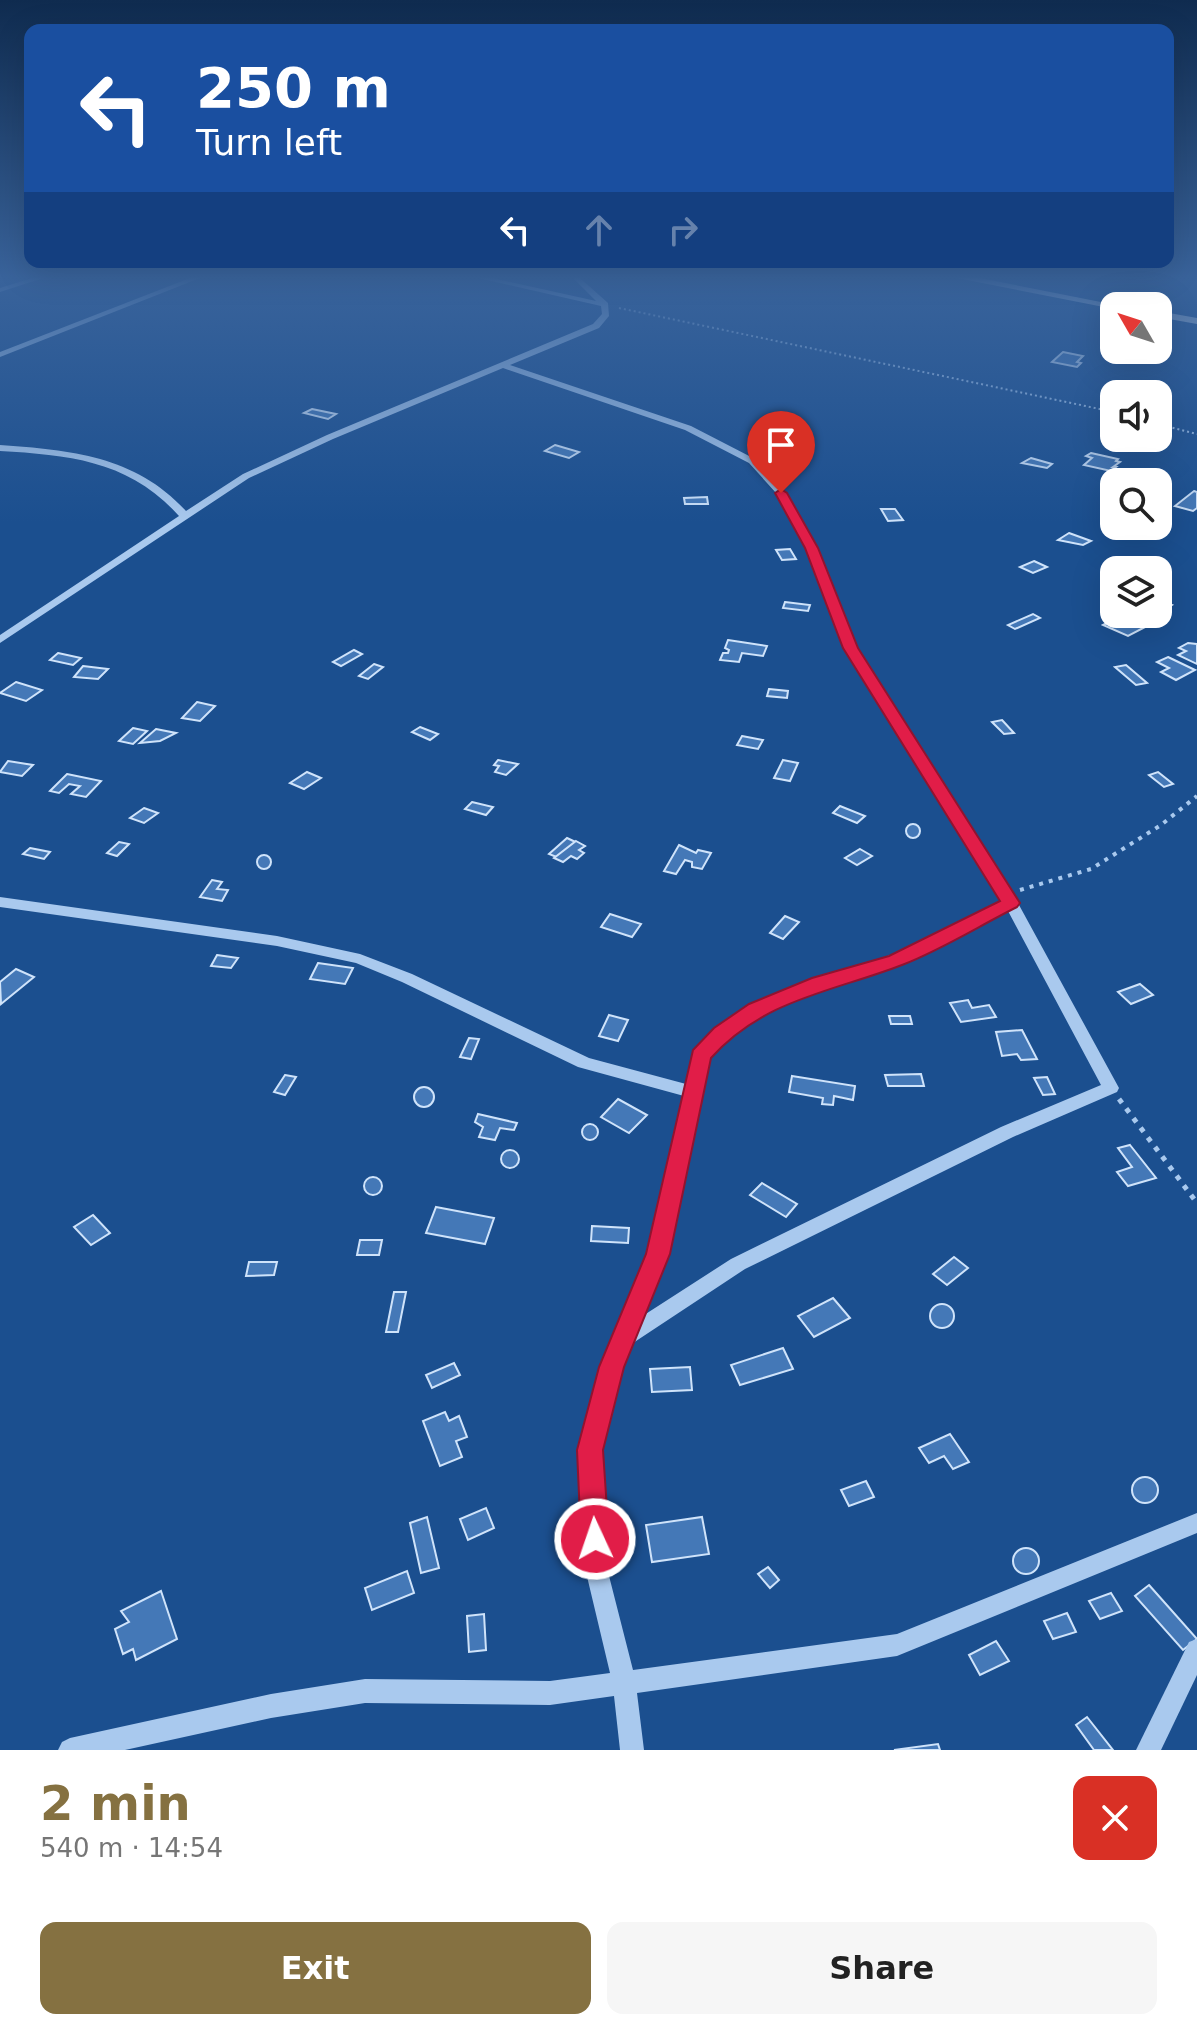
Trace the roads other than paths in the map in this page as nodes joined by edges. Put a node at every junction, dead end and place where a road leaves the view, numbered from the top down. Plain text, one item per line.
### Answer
1 (515, 360) edge
2 (502, 365) junction
3 (0, 448) edge
4 (184, 515) junction
5 (0, 640) edge
6 (1008, 898) junction
7 (0, 902) edge
8 (692, 1092) junction
9 (622, 1340) junction
10 (1197, 1523) edge
11 (1197, 1650) edge
12 (625, 1685) junction
13 (70, 1750) edge
14 (632, 1750) edge
15 (1148, 1750) edge

1 - 2 street
2 - 4 street
2 - 6 street
3 - 4 street
4 - 5 street
6 - 8 street
6 - 9 street
7 - 8 street
8 - 9 street
9 - 12 street
10 - 12 street
11 - 15 street
12 - 13 street
12 - 14 street

